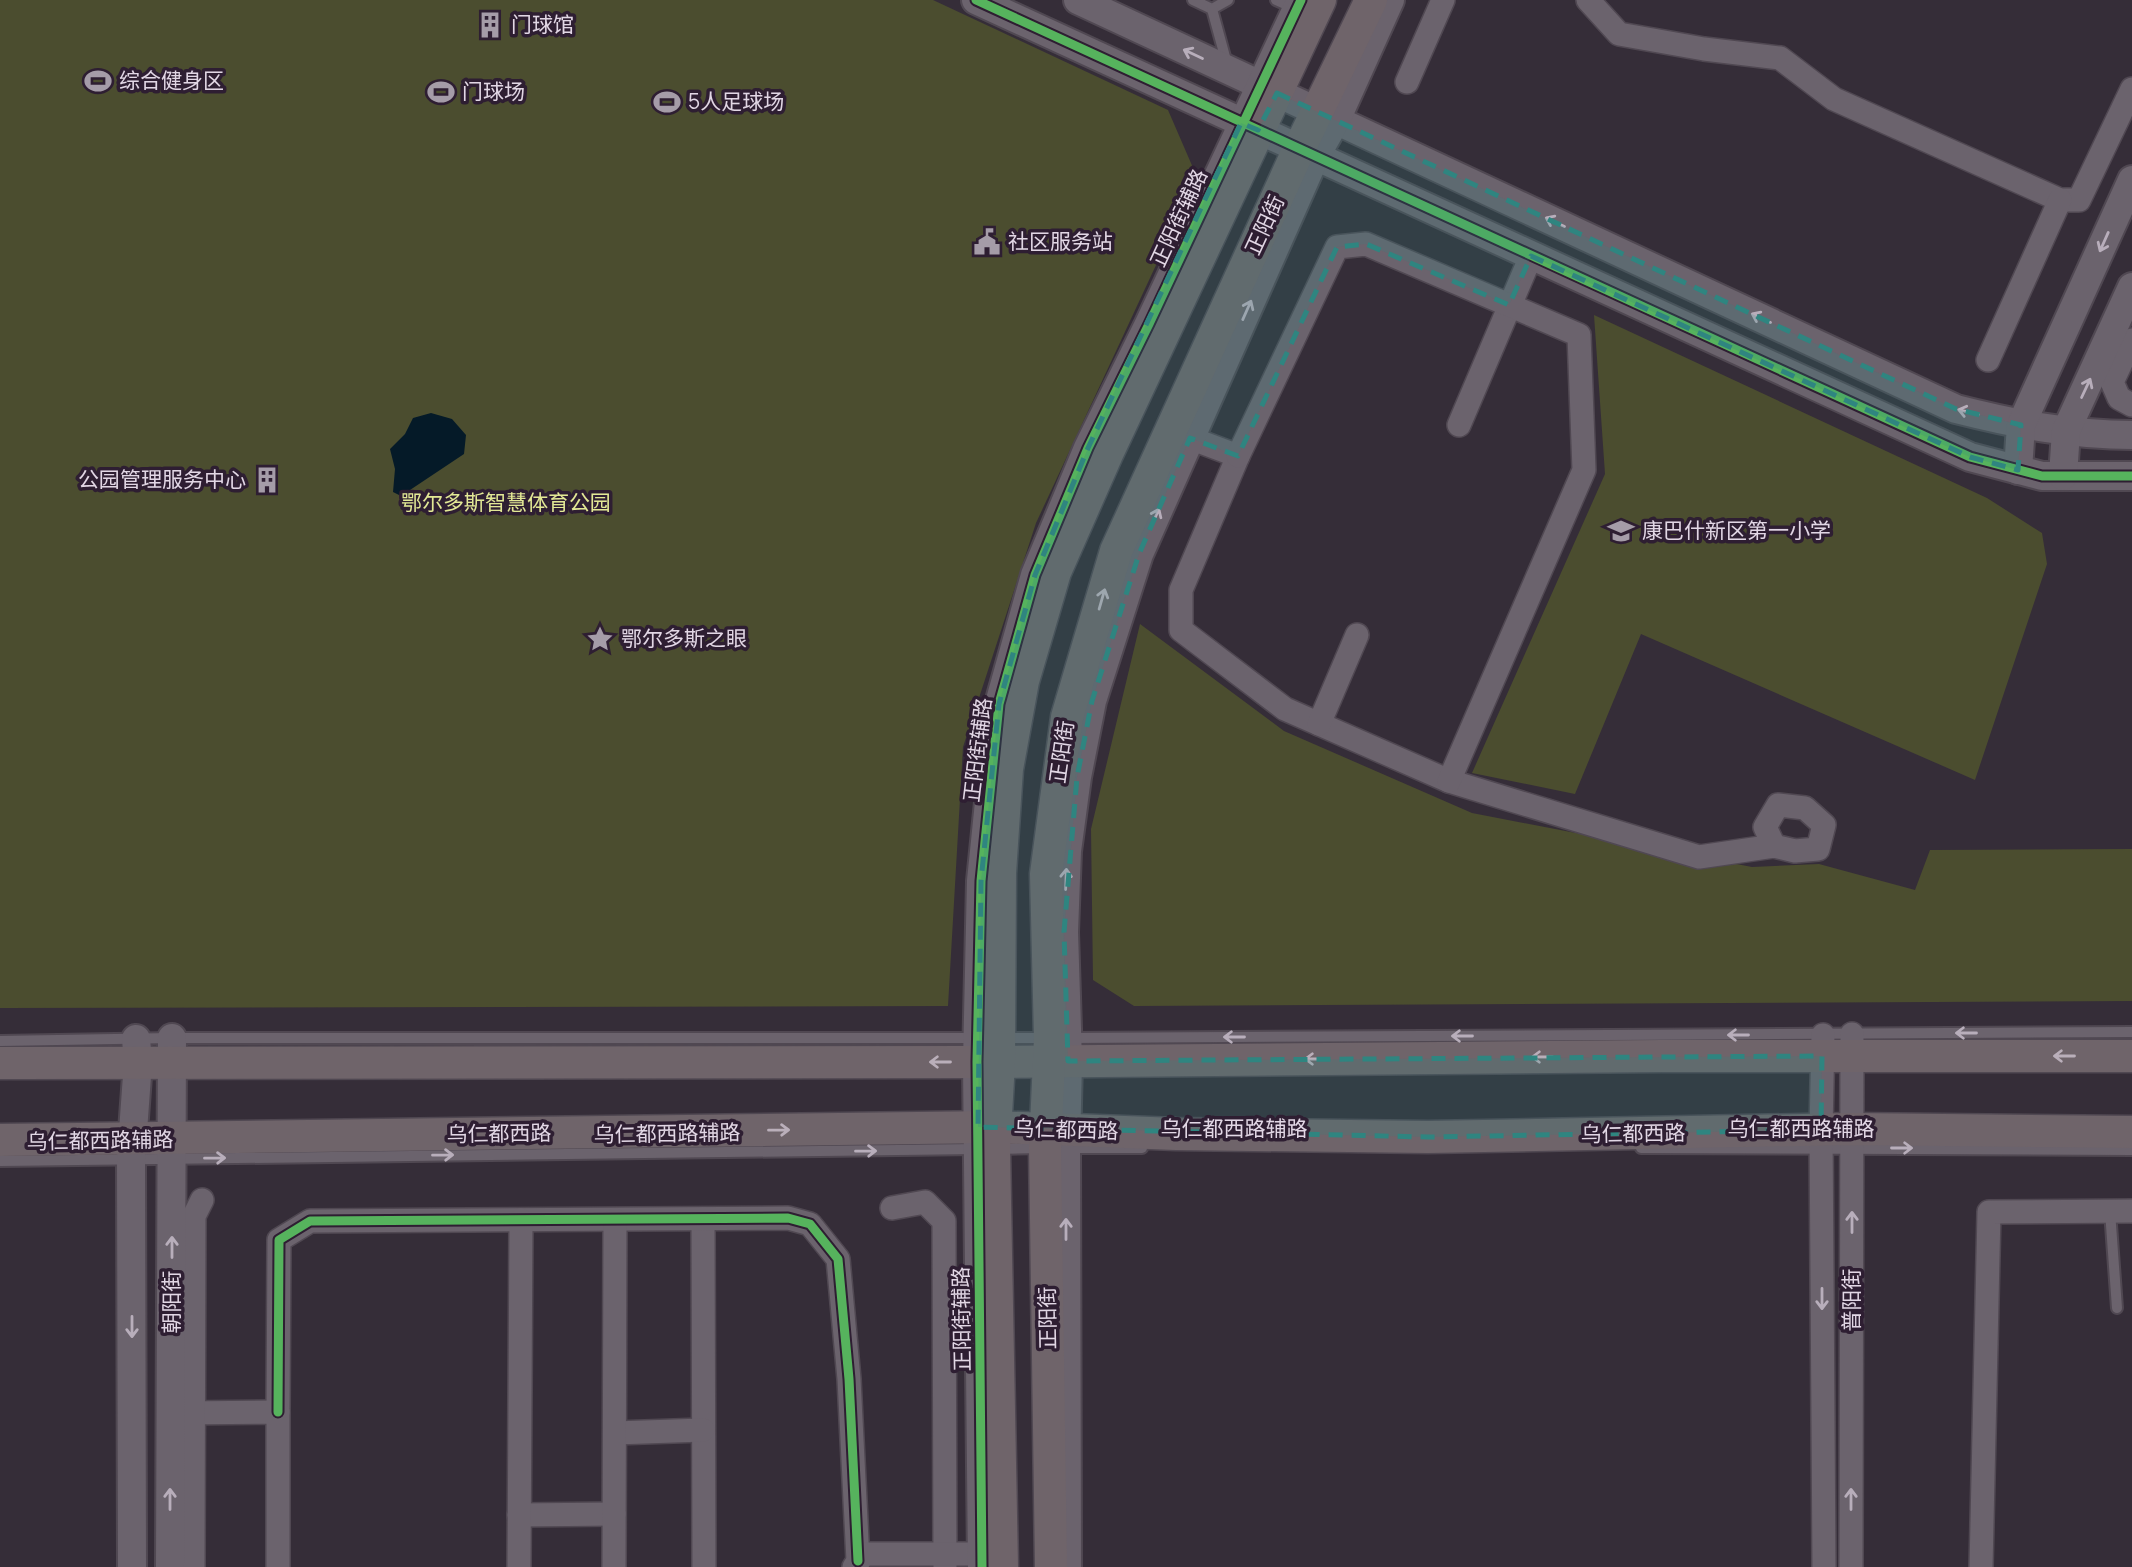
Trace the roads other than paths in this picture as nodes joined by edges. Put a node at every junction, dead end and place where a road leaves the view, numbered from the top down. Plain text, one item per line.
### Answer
1 (976, 0) edge
2 (1078, 0) edge
3 (1193, 0) edge
4 (1228, 0) edge
5 (1371, 0) edge
6 (1390, 0) edge
7 (1443, 0) edge
8 (1588, 0) edge
9 (1298, 2) edge
10 (1212, 9) junction
11 (1228, 70) junction
12 (1407, 82) dead end
13 (1269, 89) junction
14 (2132, 89) edge
15 (1327, 116) junction
16 (1250, 127) junction
17 (1307, 153) junction
18 (2132, 180) edge
19 (2060, 200) junction
20 (1531, 256) junction
21 (2132, 287) edge
22 (1508, 305) junction
23 (2132, 340) edge
24 (1988, 360) dead end
25 (2132, 405) edge
26 (1459, 425) dead end
27 (2021, 425) junction
28 (2066, 431) junction
29 (2132, 435) edge
30 (1190, 438) junction
31 (1238, 456) junction
32 (2018, 470) junction
33 (2063, 476) junction
34 (2132, 476) edge
35 (1357, 635) dead end
36 (1319, 724) junction
37 (1449, 781) junction
38 (1774, 846) dead end
39 (2132, 1032) edge
40 (0, 1041) edge
41 (1837, 1045) junction
42 (1059, 1049) junction
43 (137, 1050) junction
44 (988, 1050) junction
45 (173, 1051) junction
46 (2132, 1056) edge
47 (0, 1063) edge
48 (2132, 1132) edge
49 (986, 1138) junction
50 (1852, 1138) junction
51 (1056, 1139) junction
52 (1821, 1139) junction
53 (0, 1140) edge
54 (131, 1148) junction
55 (1150, 1148) dead end
56 (1373, 1148) dead end
57 (1457, 1148) dead end
58 (173, 1149) junction
59 (1625, 1149) dead end
60 (2132, 1150) edge
61 (0, 1161) edge
62 (202, 1200) dead end
63 (892, 1208) dead end
64 (2121, 1211) edge
65 (703, 1219) junction
66 (521, 1220) junction
67 (615, 1220) junction
68 (2117, 1308) dead end
69 (278, 1412) junction
70 (182, 1413) junction
71 (704, 1430) junction
72 (615, 1433) junction
73 (614, 1514) junction
74 (519, 1515) junction
75 (945, 1560) edge
76 (989, 1563) edge
77 (856, 1564) edge
78 (132, 1567) edge
79 (170, 1567) edge
80 (193, 1567) edge
81 (278, 1567) edge
82 (519, 1567) edge
83 (614, 1567) edge
84 (704, 1567) edge
85 (1051, 1567) edge
86 (1068, 1567) edge
87 (1824, 1567) edge
88 (1851, 1567) edge
89 (1981, 1567) edge

1 - 16 street
11 -> 2 street
3 - 10 lane
4 - 10 lane
5 - 15 main road, 正阳街
6 - 15 street
7 - 12 street
8 - 19 street
9 - 13 main road
10 - 11 lane
11 - 13 street
13 - 15 street
13 - 16 main road
14 - 19 street
15 - 17 main road, 正阳街
27 -> 15 street
16 - 17 street
16 - 44 main road
17 - 20 street
30 -> 17 street
42 -> 17 main road, 正阳街
18 -> 27 street
19 - 24 street
20 - 22 street
20 - 32 street
28 -> 21 street
22 - 26 street
22 - 31 street
22 - 37 street
23 - 25 street
27 - 28 street
27 - 32 street
28 - 29 street
28 - 33 street
30 - 31 street
42 -> 30 street
31 - 36 street
32 - 33 street
33 - 34 street
35 - 36 street
36 - 37 street
37 - 38 street
39 -> 41 lane
40 - 43 lane
41 -> 42 main road
46 -> 41 main road
41 - 50 street, 普阳街
41 - 52 street, 普阳街
42 - 44 main road
42 - 51 main road, 正阳街
43 - 45 main road
43 - 47 main road
43 - 54 street, 朝阳街
44 -> 45 main road
44 - 49 main road
45 - 58 street, 朝阳街
48 - 50 main road, 乌仁都西路
49 - 51 main road, 乌仁都西路
58 -> 49 main road, 乌仁都西路
49 - 76 main road
50 - 52 main road, 乌仁都西路
50 -> 60 lane, 乌仁都西路辅路
88 -> 50 street, 普阳街
51 - 52 main road, 乌仁都西路
51 - 55 lane, 乌仁都西路辅路
51 - 85 main road, 正阳街
86 -> 51 street
52 - 59 lane, 乌仁都西路辅路
52 -> 87 street, 普阳街
53 - 54 main road, 乌仁都西路
54 - 58 main road, 乌仁都西路
54 - 61 lane, 乌仁都西路辅路
54 -> 78 street, 朝阳街
56 - 57 lane
70 -> 58 street, 朝阳街
62 - 70 street
63 - 75 street
64 - 68 lane
64 - 89 street
65 - 67 street
65 - 71 street
65 - 77 street
66 - 67 street
66 - 69 street
66 - 74 street
67 - 72 street
69 - 70 street
69 - 81 street
79 -> 70 street, 朝阳街
70 - 80 street
71 - 72 street
71 - 84 street
72 - 73 street
73 - 74 street
73 - 83 street
74 - 82 street
75 - 76 street
75 - 77 street

